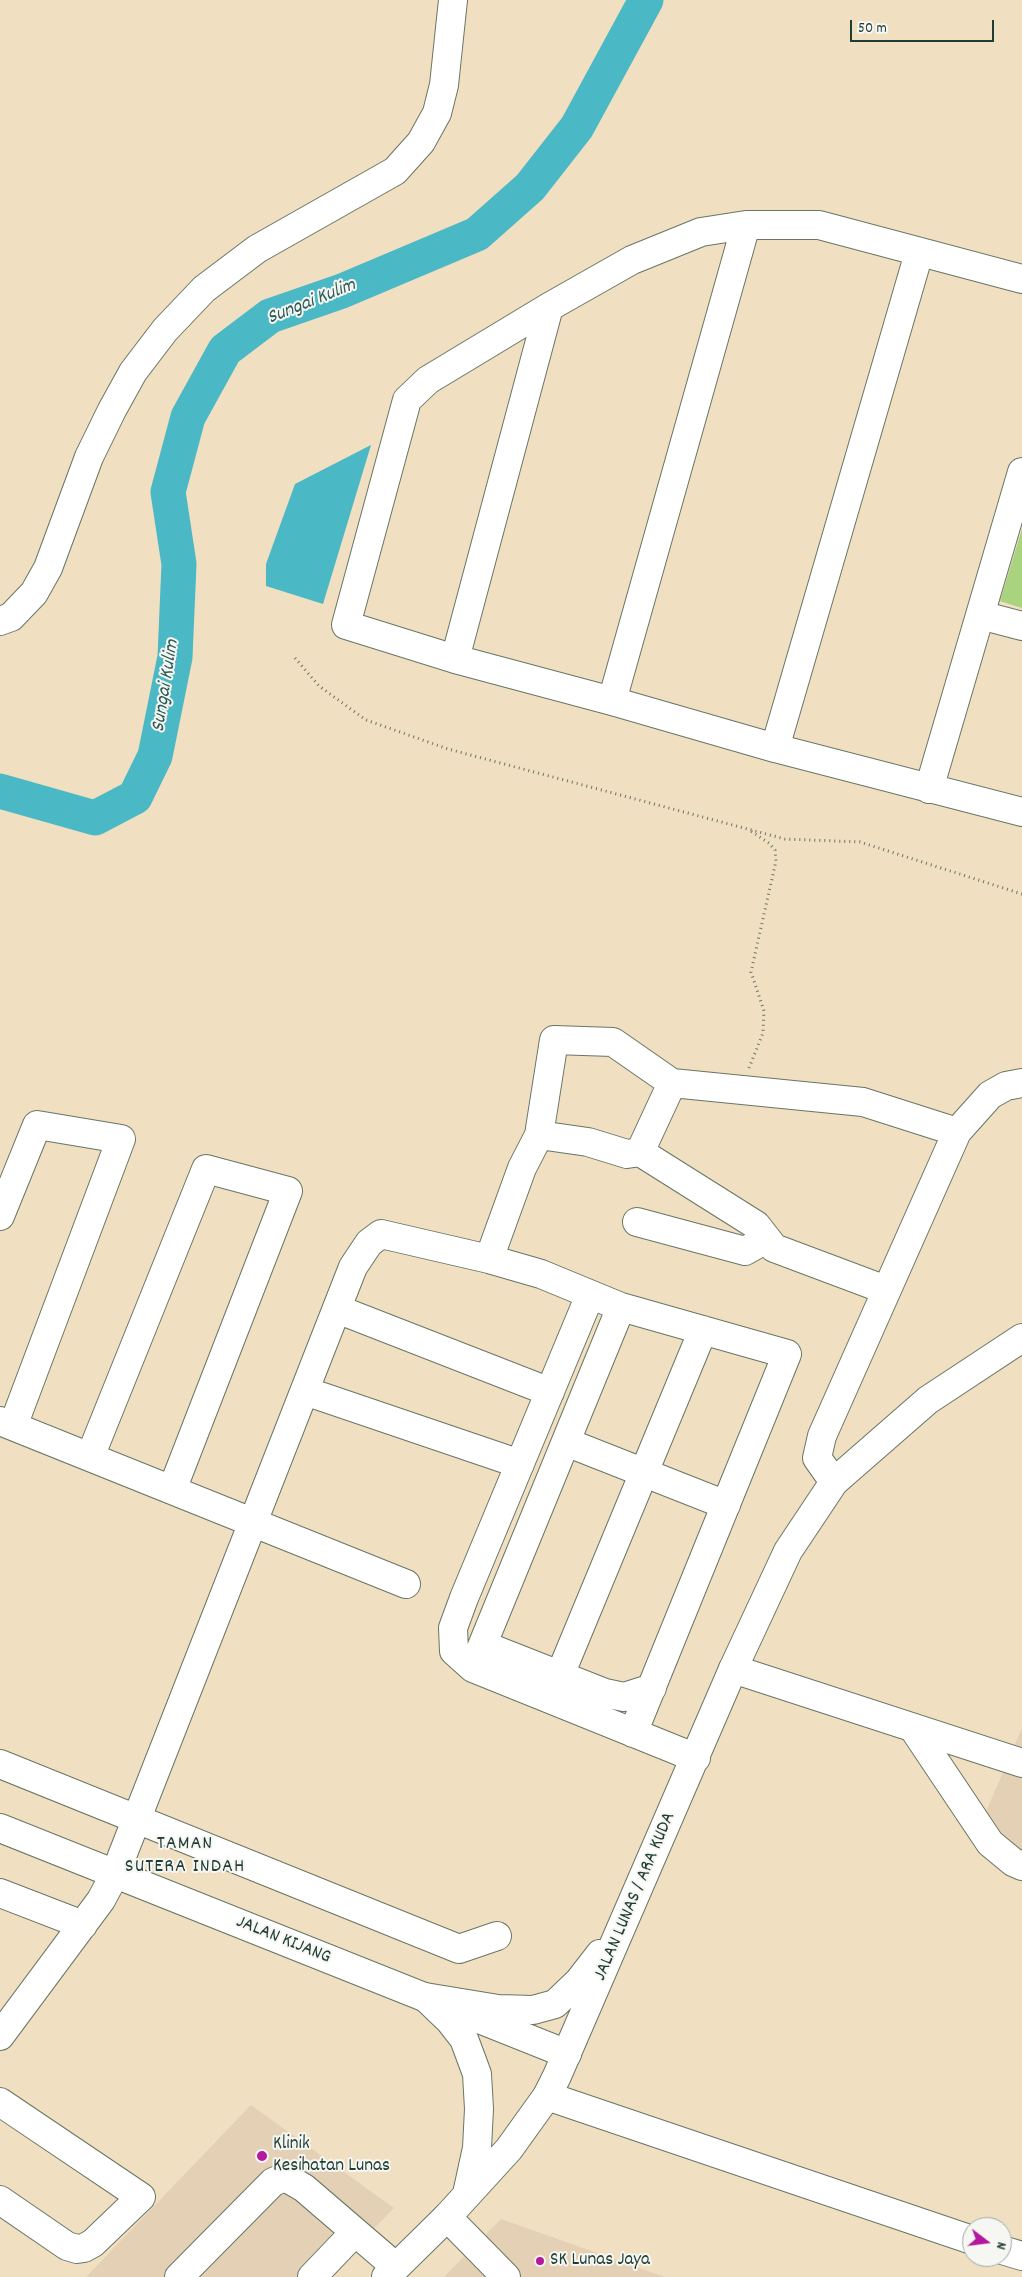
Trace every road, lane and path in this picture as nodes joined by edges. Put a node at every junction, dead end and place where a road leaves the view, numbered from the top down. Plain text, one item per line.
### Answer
1 (453, 0) edge
2 (746, 225) junction
3 (919, 253) junction
4 (1022, 279) edge
5 (548, 307) junction
6 (1022, 472) edge
7 (980, 615) junction
8 (0, 621) edge
9 (1022, 626) edge
10 (295, 658) dead end
11 (455, 659) junction
12 (612, 701) junction
13 (775, 748) junction
14 (929, 789) junction
15 (1022, 812) edge
16 (746, 829) junction
17 (1022, 894) edge
18 (672, 1083) junction
19 (1022, 1083) edge
20 (740, 1090) junction
21 (957, 1132) junction
22 (539, 1135) junction
23 (640, 1152) junction
24 (0, 1216) edge
25 (637, 1222) dead end
26 (766, 1239) junction
27 (489, 1259) junction
28 (886, 1290) junction
29 (590, 1294) junction
30 (621, 1307) junction
31 (337, 1309) junction
32 (703, 1330) junction
33 (1022, 1338) edge
34 (305, 1391) junction
35 (550, 1392) junction
36 (7, 1424) edge
37 (566, 1442) junction
38 (90, 1457) junction
39 (520, 1464) junction
40 (644, 1473) junction
41 (834, 1482) junction
42 (172, 1490) junction
43 (726, 1505) junction
44 (253, 1522) junction
45 (406, 1584) dead end
46 (478, 1656) junction
47 (733, 1669) junction
48 (560, 1675) junction
49 (652, 1688) junction
50 (913, 1728) junction
51 (634, 1733) junction
52 (696, 1758) junction
53 (1022, 1763) edge
54 (0, 1764) edge
55 (136, 1820) junction
56 (0, 1828) edge
57 (1022, 1866) edge
58 (115, 1874) junction
59 (0, 1892) edge
60 (83, 1925) junction
61 (623, 1925) junction
62 (497, 1936) dead end
63 (425, 1998) junction
64 (0, 2036) edge
65 (567, 2054) junction
66 (547, 2096) junction
67 (0, 2102) edge
68 (466, 2195) junction
69 (0, 2200) edge
70 (447, 2216) junction
71 (355, 2232) junction
72 (962, 2237) edge
73 (391, 2272) edge
74 (179, 2277) edge
75 (312, 2277) edge
76 (506, 2277) edge

1 - 8 street
2 - 3 street
2 - 5 street
2 - 12 street
3 - 4 street
3 - 13 street
5 - 11 street
5 - 11 street
6 - 7 street
7 - 9 street
7 - 14 street
10 - 16 path
11 - 12 street
12 - 13 street
13 - 14 street
14 - 15 street
16 - 17 path
16 - 20 path
18 - 20 street
18 - 22 street
18 - 23 street
19 - 21 street
20 - 21 street
21 - 28 street
22 - 23 street
22 - 27 street
23 - 26 street
24 - 36 street
25 - 26 street
26 - 28 street
27 - 29 street
27 - 31 street
28 - 41 street
29 - 30 street
29 - 35 street
30 - 32 street
30 - 37 street
31 - 34 street
31 - 35 street
32 - 40 street
32 - 43 street
33 - 41 street, JALAN LUNAS / ARA KUDA
34 - 39 street
34 - 44 street
35 - 39 street
36 - 38 street
37 - 40 street
37 - 46 street
38 - 42 street
38 - 42 street
39 - 46 street
40 - 43 street
40 - 48 street
41 - 47 street, JALAN LUNAS / ARA KUDA
42 - 44 street
43 - 49 street
44 - 45 street
44 - 55 street
46 - 48 street
46 - 51 street
47 - 50 street
47 - 52 street, JALAN LUNAS / ARA KUDA
48 - 49 street
49 - 51 street
50 - 53 street
50 - 57 street
51 - 52 street
52 - 61 street, JALAN LUNAS / ARA KUDA
54 - 55 street
55 - 58 street
55 - 62 street
56 - 58 street, JALAN KIJANG
58 - 60 street
58 - 63 street, JALAN KIJANG
59 - 60 street
60 - 64 street
61 - 63 street
61 - 65 street, JALAN LUNAS / ARA KUDA
63 - 65 street, JALAN KIJANG
63 - 68 street
65 - 66 street, JALAN LUNAS / ARA KUDA
66 - 68 street, JALAN LUNAS / ARA KUDA
66 - 72 street
67 - 69 street
68 - 70 street, JALAN LUNAS / ARA KUDA
70 - 73 street, JALAN LUNAS / ARA KUDA
70 - 76 street
71 - 73 street
71 - 74 street
71 - 75 street

